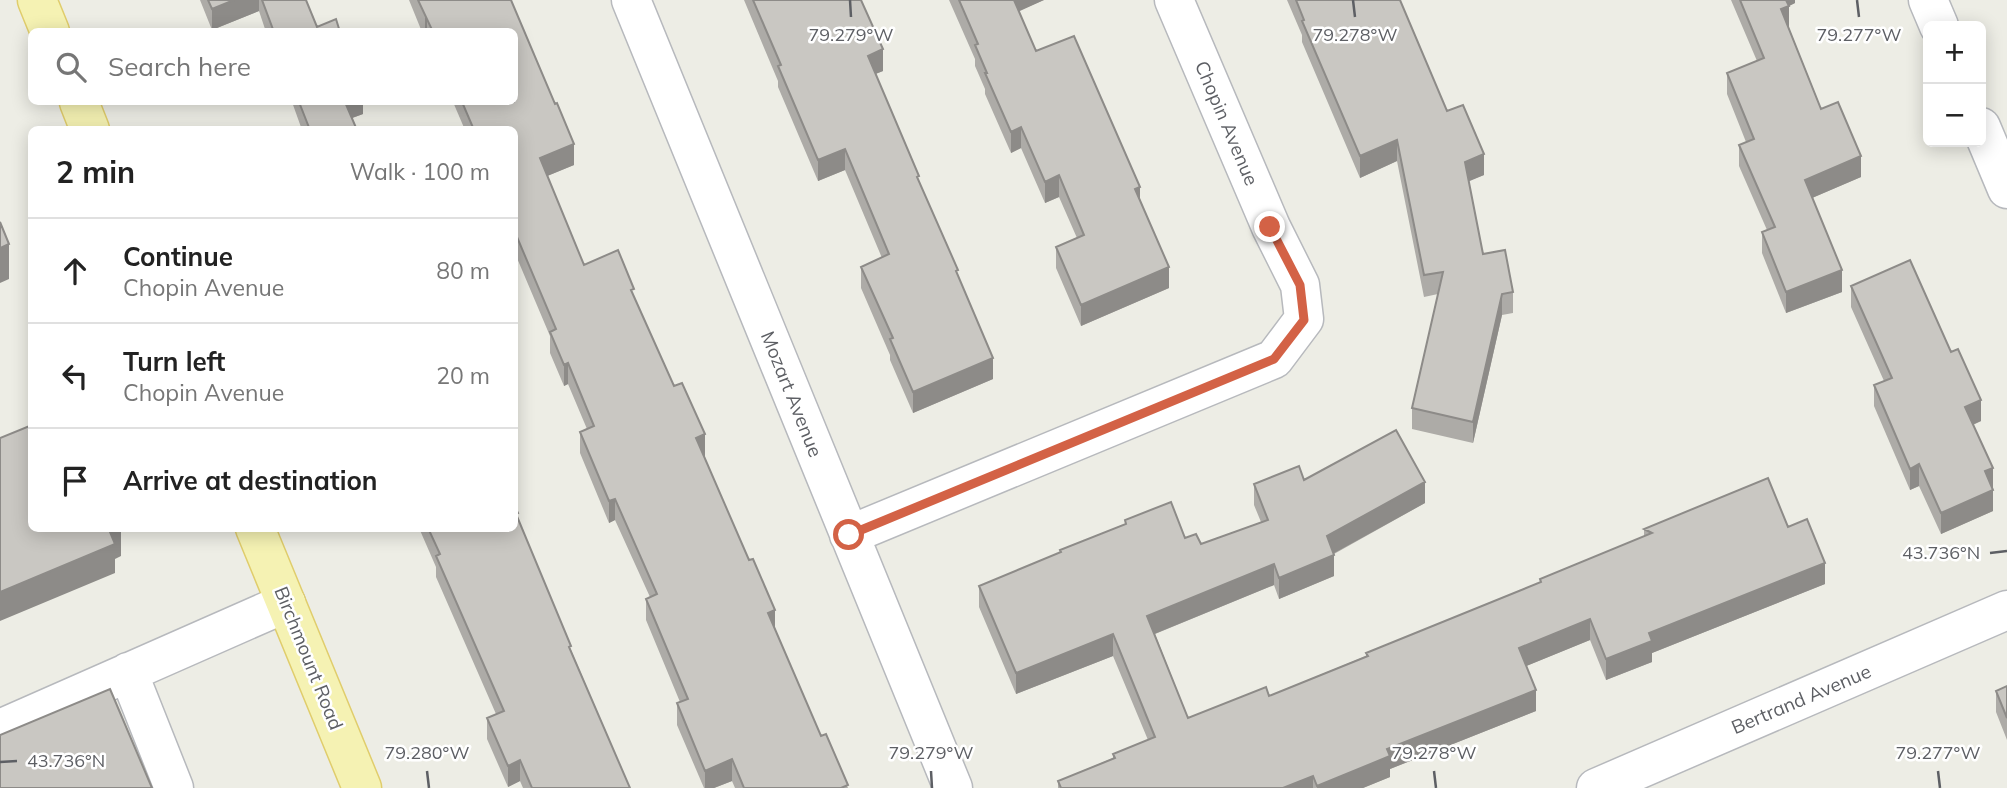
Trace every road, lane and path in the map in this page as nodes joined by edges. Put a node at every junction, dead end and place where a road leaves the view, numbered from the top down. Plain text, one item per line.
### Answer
1 (37, 0) edge
2 (631, 0) edge
3 (1174, 0) edge
4 (1928, 0) edge
5 (1937, 21) edge
6 (48, 28) edge
7 (80, 105) edge
8 (88, 126) edge
9 (1986, 139) edge
10 (2007, 189) edge
11 (257, 532) edge
12 (849, 535) junction
13 (286, 603) junction
14 (2007, 610) edge
15 (128, 673) junction
16 (0, 729) edge
17 (174, 788) edge
18 (362, 788) edge
19 (953, 788) edge
20 (1596, 788) edge

1 - 6 main road
2 - 12 street, Mozart Avenue
3 - 12 street, Chopin Avenue
4 - 5 street
7 - 8 main road
9 - 10 street
11 - 13 main road, Birchmount Road
12 - 19 street, Mozart Avenue
13 - 15 street
13 - 18 main road, Birchmount Road
14 - 20 street, Bertrand Avenue
15 - 16 street
15 - 17 street

